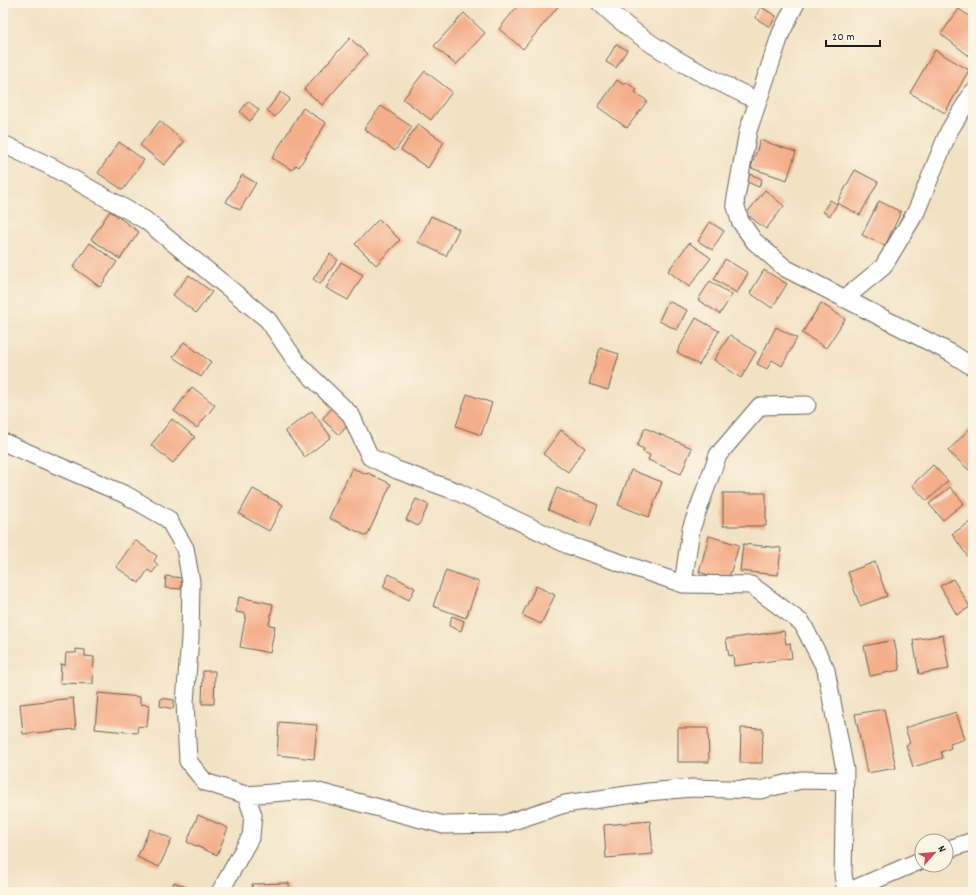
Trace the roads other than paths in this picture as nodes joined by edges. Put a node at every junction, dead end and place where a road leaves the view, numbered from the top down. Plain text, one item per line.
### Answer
1 (600, 3) edge
2 (796, 3) edge
3 (973, 92) edge
4 (758, 101) junction
5 (3, 144) edge
6 (844, 299) junction
7 (973, 367) edge
8 (807, 405) dead end
9 (3, 442) edge
10 (683, 584) junction
11 (845, 781) junction
12 (246, 795) junction
13 (973, 841) edge
14 (954, 847) edge
15 (914, 863) edge
16 (220, 892) edge
17 (847, 892) edge

1 - 4 street
2 - 4 street
3 - 6 street
4 - 6 street
5 - 10 street
6 - 7 street
8 - 10 street
9 - 12 street
10 - 11 street
11 - 12 street
11 - 17 street
12 - 16 street
13 - 14 street
15 - 17 street

